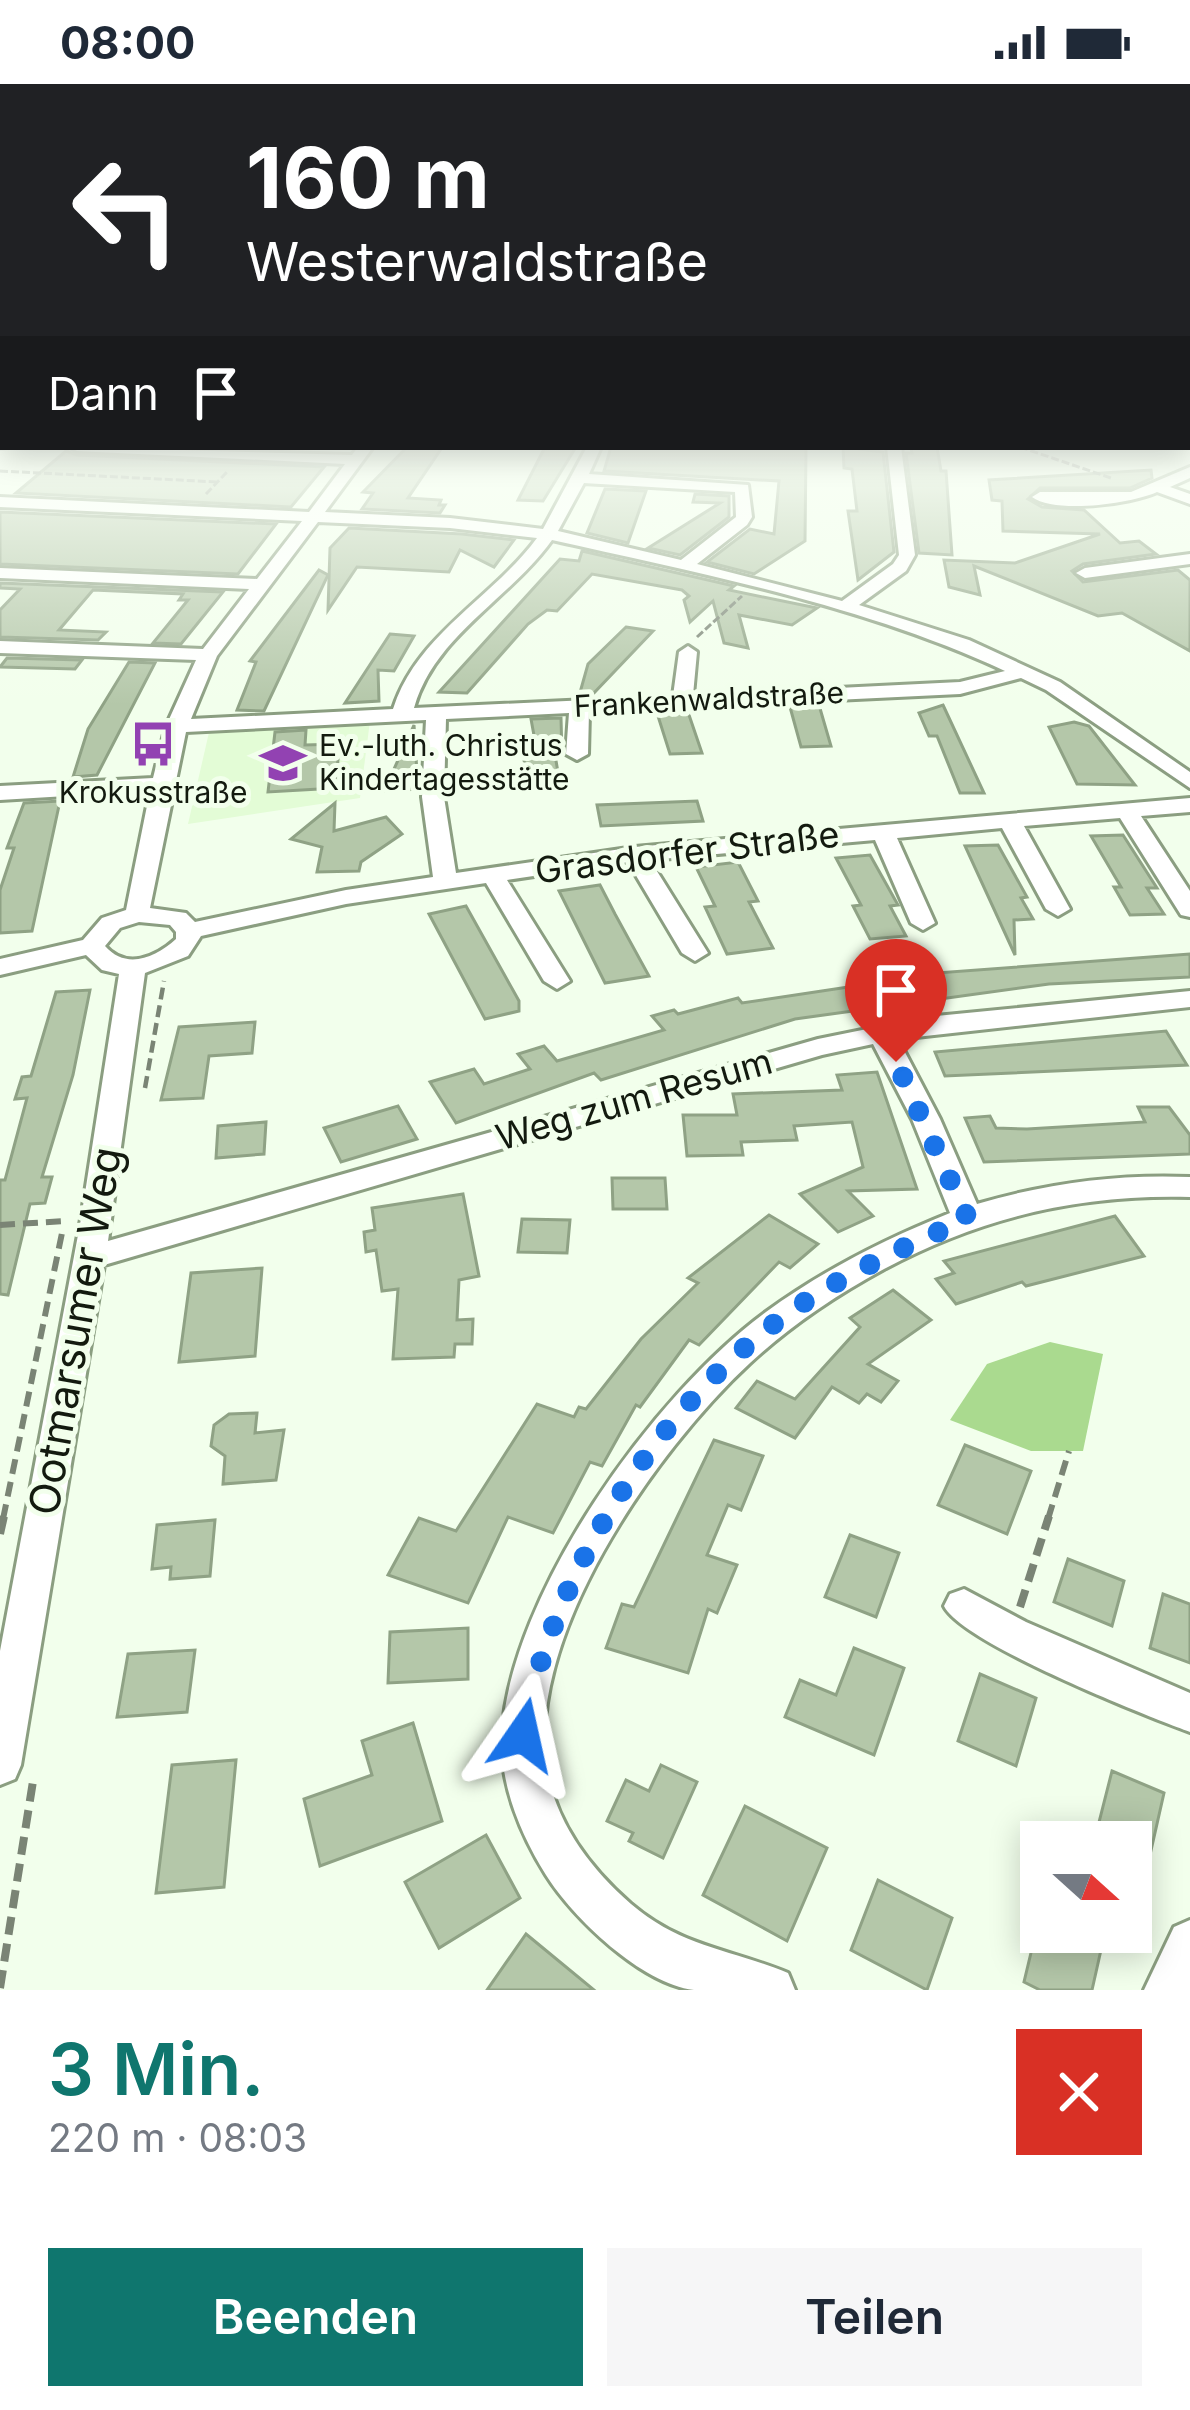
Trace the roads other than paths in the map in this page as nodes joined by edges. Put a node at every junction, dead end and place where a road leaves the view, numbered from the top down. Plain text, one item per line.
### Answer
1 (301, 528) edge
2 (468, 528) edge
3 (551, 528) edge
4 (735, 528) edge
5 (904, 528) edge
6 (548, 534) junction
7 (1190, 559) edge
8 (685, 565) junction
9 (0, 573) edge
10 (1085, 573) dead end
11 (261, 584) junction
12 (845, 607) junction
13 (0, 646) edge
14 (688, 652) road end
15 (208, 655) junction
16 (1023, 672) junction
17 (682, 701) junction
18 (579, 707) junction
19 (402, 714) junction
20 (436, 714) junction
21 (176, 726) junction
22 (577, 754) dead end
23 (1190, 782) edge
24 (160, 784) junction
25 (0, 794) edge
26 (1190, 805) edge
27 (1126, 811) junction
28 (1009, 820) junction
29 (882, 830) junction
30 (634, 854) junction
31 (493, 876) junction
32 (446, 883) junction
33 (1058, 909) dead end
34 (1190, 910) edge
35 (137, 914) junction
36 (923, 922) dead end
37 (189, 931) junction
38 (92, 946) junction
39 (695, 953) dead end
40 (0, 967) edge
41 (133, 967) junction
42 (557, 981) dead end
43 (1190, 999) edge
44 (880, 1033) junction
45 (1190, 1187) edge
46 (968, 1219) junction
47 (89, 1258) junction
48 (964, 1606) dead end
49 (1190, 1713) edge
50 (0, 1765) edge
51 (1190, 1943) edge
52 (770, 1990) edge
53 (1168, 1990) edge

1 - 11 street
2 - 6 street
3 - 6 street
4 - 8 street
5 - 12 street
6 - 8 street
6 - 19 street
7 - 10 street
8 - 12 street
9 - 11 street
11 - 15 street
12 - 16 street
13 - 15 street
14 - 17 street
15 - 21 street
16 - 17 street, Frankenwaldstraße
16 - 23 street
17 - 18 street, Frankenwaldstraße
18 - 20 street, Frankenwaldstraße
18 - 22 street
19 - 20 street, Frankenwaldstraße
19 - 21 street, Frankenwaldstraße
20 - 32 street
21 - 24 street
24 - 25 street
24 - 35 street
26 - 27 street, Grasdorfer Straße
27 - 28 street, Grasdorfer Straße
27 - 34 street
28 - 29 street, Grasdorfer Straße
28 - 33 street
29 - 30 street, Grasdorfer Straße
29 - 36 street
30 - 31 street, Grasdorfer Straße
30 - 39 street
31 - 32 street, Grasdorfer Straße
31 - 42 street
32 - 37 street, Grasdorfer Straße
35 - 37 street
35 - 38 street
37 - 41 street
38 - 40 street
38 - 41 street
41 - 47 street, Ootmarsumer Weg
43 - 44 street, Weg zum Resum
44 - 46 street
44 - 47 street, Weg zum Resum
45 - 46 street
46 - 52 street
47 - 50 street, Ootmarsumer Weg
48 - 49 street
51 - 53 street

